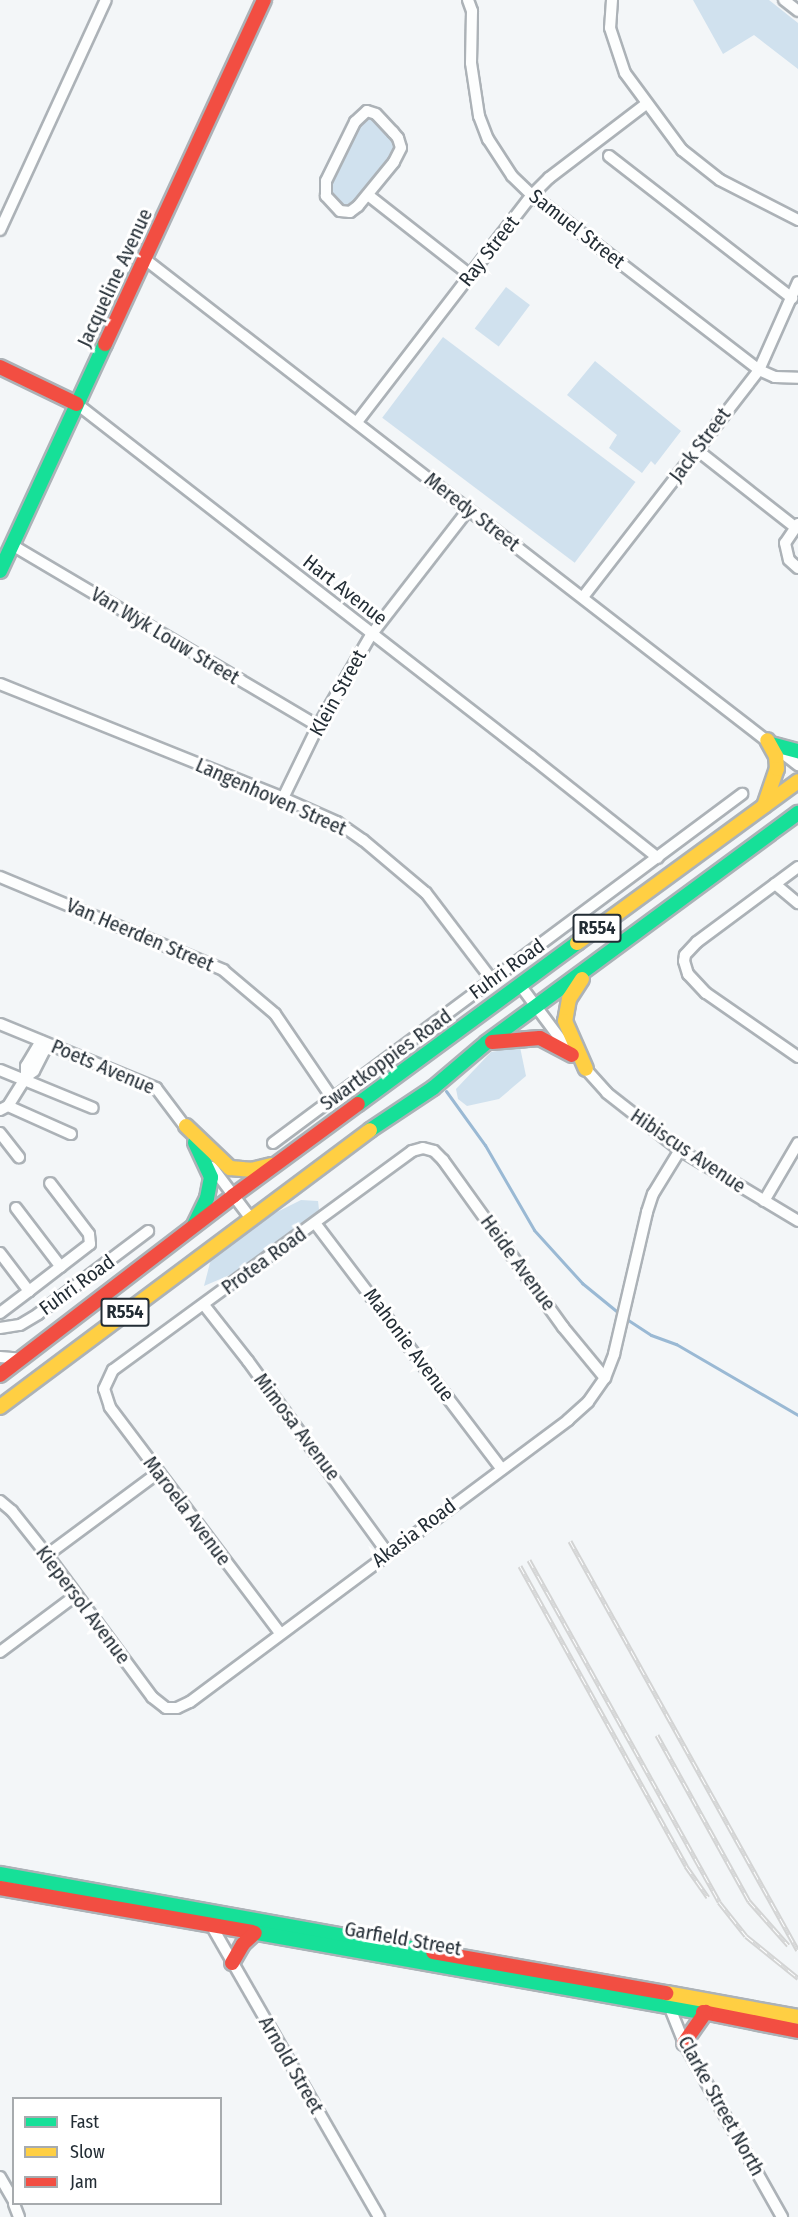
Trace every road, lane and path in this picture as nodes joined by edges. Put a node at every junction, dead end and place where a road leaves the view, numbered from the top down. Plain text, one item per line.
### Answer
1 (106, 0) edge
2 (264, 0) edge
3 (468, 0) edge
4 (612, 0) edge
5 (784, 0) edge
6 (798, 11) edge
7 (646, 104) junction
8 (609, 156) dead end
9 (368, 195) junction
10 (532, 195) junction
11 (798, 220) edge
12 (1, 225) edge
13 (146, 260) junction
14 (470, 275) junction
15 (798, 282) edge
16 (792, 298) junction
17 (0, 367) edge
18 (759, 370) junction
19 (798, 378) edge
20 (77, 404) junction
21 (357, 422) junction
22 (697, 450) junction
23 (468, 510) junction
24 (797, 526) edge
25 (12, 545) junction
26 (798, 568) edge
27 (0, 571) edge
28 (583, 597) junction
29 (371, 635) junction
30 (0, 684) edge
31 (318, 726) junction
32 (769, 742) junction
33 (798, 751) edge
34 (798, 765) edge
35 (798, 781) edge
36 (742, 794) dead end
37 (283, 798) junction
38 (764, 807) junction
39 (798, 813) edge
40 (658, 858) junction
41 (798, 867) edge
42 (0, 877) edge
43 (775, 884) junction
44 (798, 903) edge
45 (588, 970) junction
46 (492, 980) junction
47 (520, 985) junction
48 (537, 1007) junction
49 (0, 1024) edge
50 (45, 1042) junction
51 (486, 1043) junction
52 (572, 1055) junction
53 (798, 1057) edge
54 (586, 1069) junction
55 (0, 1070) edge
56 (25, 1078) junction
57 (332, 1098) junction
58 (4, 1108) edge
59 (93, 1108) dead end
60 (186, 1126) junction
61 (0, 1133) edge
62 (71, 1134) dead end
63 (195, 1141) junction
64 (273, 1143) dead end
65 (798, 1143) edge
66 (430, 1150) joint
67 (680, 1150) junction
68 (19, 1157) dead end
69 (279, 1163) junction
70 (50, 1183) dead end
71 (234, 1196) junction
72 (764, 1201) junction
73 (16, 1208) dead end
74 (252, 1220) junction
75 (798, 1221) edge
76 (315, 1223) junction
77 (192, 1229) junction
78 (148, 1231) dead end
79 (0, 1253) edge
80 (61, 1267) junction
81 (29, 1292) junction
82 (204, 1305) junction
83 (0, 1313) edge
84 (110, 1323) junction
85 (0, 1328) edge
86 (0, 1357) edge
87 (21, 1359) junction
88 (1, 1372) edge
89 (605, 1378) junction
90 (105, 1384) joint
91 (0, 1407) edge
92 (502, 1469) junction
93 (159, 1472) junction
94 (0, 1501) edge
95 (387, 1552) junction
96 (47, 1555) junction
97 (75, 1596) junction
98 (280, 1634) junction
99 (0, 1652) edge
100 (166, 1708) joint
101 (0, 1874) edge
102 (23, 1885) junction
103 (0, 1888) edge
104 (209, 1911) junction
105 (211, 1926) junction
106 (255, 1933) junction
107 (395, 1951) junction
108 (232, 1963) junction
109 (668, 1999) junction
110 (706, 2012) junction
111 (798, 2017) edge
112 (798, 2031) edge
113 (684, 2043) junction
114 (0, 2177) edge
115 (12, 2198) edge
116 (379, 2217) edge
117 (782, 2217) edge

1 - 12 street
2 - 13 main road, Jacqueline Avenue
3 - 10 street, Samuel Street
4 - 7 street
5 - 6 street
7 - 10 street, Ray Street
7 - 11 street
8 - 16 street
9 - 9 street
9 - 14 street
10 - 14 street, Ray Street
10 - 18 street, Samuel Street
13 - 20 main road, Jacqueline Avenue
13 - 21 street, Meredy Street
14 - 21 street, Ray Street
15 - 16 street, Jack Street
16 - 18 street, Jack Street
17 - 20 main road, Hart Avenue
18 - 19 street, Samuel Street
18 - 22 street, Jack Street
20 - 25 main road, Jacqueline Avenue
20 - 29 street, Hart Avenue
21 - 23 street, Meredy Street
22 - 24 street
22 - 28 street, Jack Street
23 - 28 street, Meredy Street
23 - 29 street, Klein Street
24 - 26 street
25 - 27 main road, Jacqueline Avenue
25 - 31 street, Van Wyk Louw Street
28 - 32 street, Meredy Street
29 - 31 street, Klein Street
29 - 40 street, Hart Avenue
30 - 37 street, Langenhoven Street
31 - 37 street, Klein Street
32 - 33 main road
32 - 34 street, Meredy Street
32 - 38 main road
35 - 38 main road, Swartkoppies Road / R554
36 - 40 street, Fuhri Road
37 - 46 street, Langenhoven Street
38 - 47 main road, Swartkoppies Road / R554
39 - 45 main road, R554
40 - 46 street, Fuhri Road
41 - 43 street
42 - 57 street, Van Heerden Street
43 - 44 street
43 - 53 street
45 - 48 main road, R554
45 - 54 main road
46 - 57 street, Fuhri Road
47 - 48 street, Hibiscus Avenue
47 - 69 main road, Swartkoppies Road / R554
48 - 51 main road, R554
48 - 52 street, Hibiscus Avenue
49 - 50 street, Poets Avenue
50 - 56 street
50 - 60 street, Poets Avenue
51 - 52 main road
51 - 74 main road, R554
52 - 54 street, Hibiscus Avenue
54 - 67 street, Hibiscus Avenue
55 - 56 street
56 - 58 street
56 - 59 street
57 - 64 street, Fuhri Road
58 - 62 street
60 - 63 street, Poets Avenue
60 - 69 main road
61 - 68 street
63 - 71 street, Poets Avenue
63 - 77 main road
65 - 72 street
66 - 76 street, Protea Road
66 - 89 street, Heide Avenue
67 - 72 street, Hibiscus Avenue
67 - 89 street, Akasia Road
69 - 71 main road, Swartkoppies Road / R554
70 - 80 street
71 - 74 street, Poets Avenue
71 - 77 main road, Swartkoppies Road / R554
72 - 75 street, Hibiscus Avenue
73 - 80 street
74 - 84 main road, R554
76 - 82 street, Protea Road
76 - 92 street, Mahonie Avenue
77 - 87 main road, Swartkoppies Road / R554
78 - 85 street, Fuhri Road
79 - 81 street
80 - 81 street
81 - 83 street
82 - 90 street, Protea Road
82 - 95 street, Mimosa Avenue
84 - 88 main road
84 - 91 main road, R554
86 - 87 street
87 - 88 main road, Swartkoppies Road / R554
89 - 92 street, Akasia Road
90 - 93 street, Maroela Avenue
92 - 95 street, Akasia Road
93 - 96 street
93 - 98 street, Maroela Avenue
94 - 96 street, Kiepersol Avenue
95 - 98 street, Akasia Road
96 - 97 street, Kiepersol Avenue
97 - 99 street
97 - 100 street, Kiepersol Avenue
98 - 100 street, Akasia Road
101 - 102 main road, Garfield Street
102 - 103 main road, Garfield Street
102 - 104 main road, Garfield Street
102 - 105 main road, Garfield Street
104 - 105 street, Arnold Street
104 - 107 main road, Garfield Street
105 - 106 main road, Garfield Street
105 - 108 street, Arnold Street
106 - 107 main road, Garfield Street
106 - 108 main road
107 - 109 main road, Garfield Street
108 - 116 street, Arnold Street
109 - 110 main road, Garfield Street
109 - 111 main road, Garfield Street
109 - 113 street, Clarke Street North
110 - 112 main road, Garfield Street
110 - 113 main road
113 - 117 street, Clarke Street North
114 - 115 street

